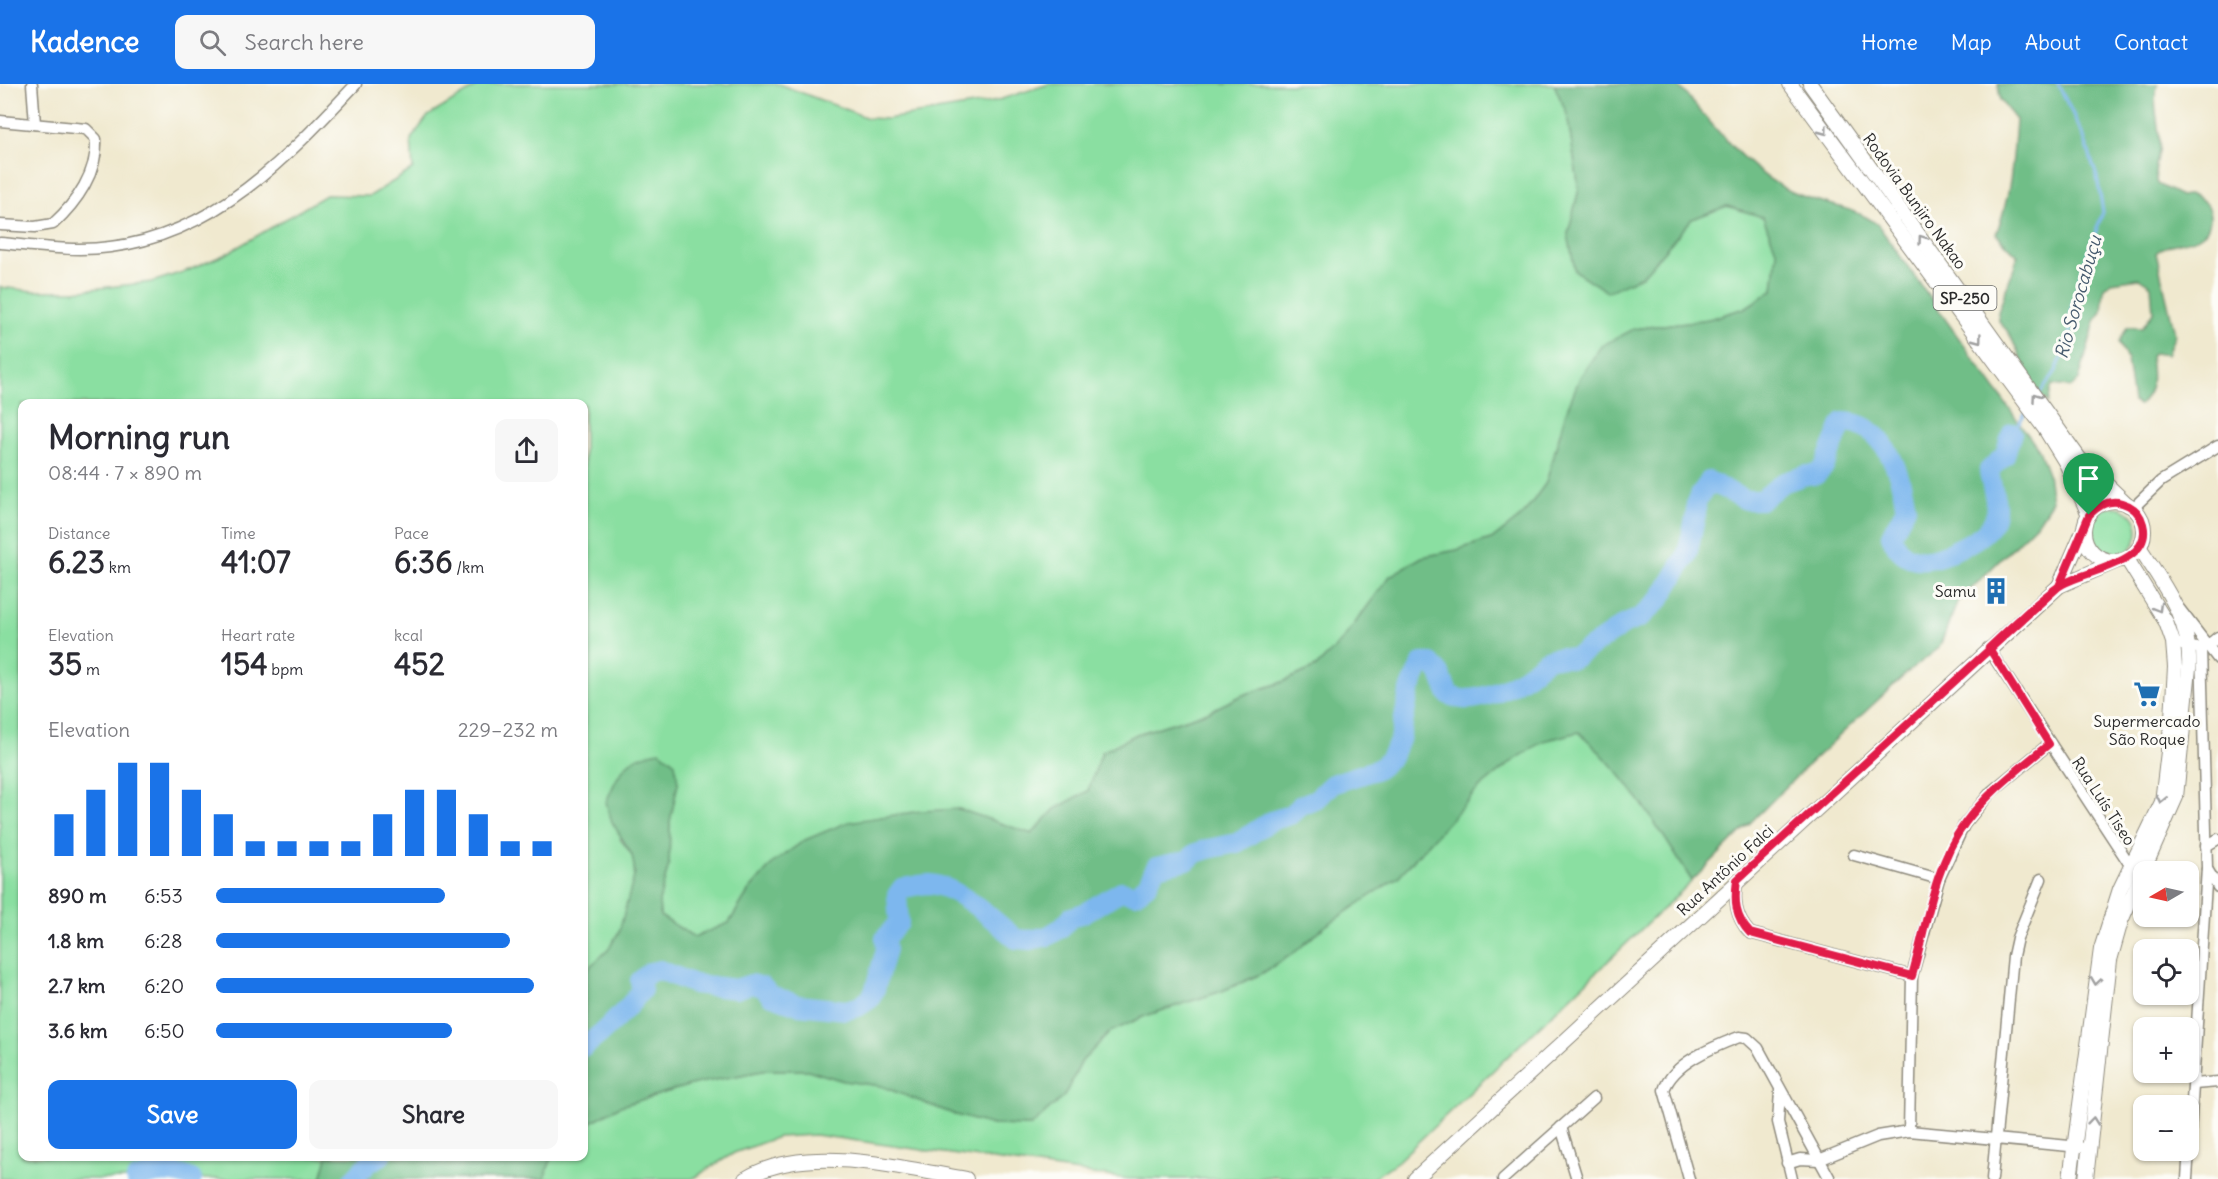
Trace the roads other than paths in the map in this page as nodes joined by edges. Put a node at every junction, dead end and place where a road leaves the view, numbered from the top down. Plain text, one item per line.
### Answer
1 (32, 84) edge
2 (356, 84) edge
3 (1784, 84) edge
4 (1790, 84) edge
5 (1804, 84) edge
6 (1810, 84) edge
7 (1807, 108) junction
8 (0, 121) edge
9 (35, 124) junction
10 (1847, 136) junction
11 (0, 225) edge
12 (0, 243) edge
13 (2218, 446) edge
14 (2131, 506) junction
15 (2089, 515) junction
16 (2084, 529) junction
17 (2140, 548) junction
18 (2122, 560) junction
19 (2059, 586) junction
20 (2218, 637) edge
21 (2173, 642) junction
22 (2200, 647) junction
23 (1989, 648) junction
24 (2218, 658) edge
25 (2196, 671) junction
26 (2049, 744) junction
27 (2218, 839) edge
28 (2206, 846) junction
29 (1854, 855) dead end
30 (2140, 861) edge
31 (2142, 861) edge
32 (2133, 868) edge
33 (2207, 868) junction
34 (2133, 877) edge
35 (1939, 879) junction
36 (2041, 879) dead end
37 (1737, 880) junction
38 (2133, 882) edge
39 (2218, 887) edge
40 (1912, 976) junction
41 (2218, 1082) edge
42 (2194, 1084) junction
43 (1780, 1091) junction
44 (1593, 1098) dead end
45 (1561, 1127) junction
46 (1909, 1131) junction
47 (1996, 1138) junction
48 (2073, 1146) junction
49 (2090, 1148) junction
50 (1819, 1160) junction
51 (1787, 1163) junction
52 (746, 1179) edge
53 (966, 1179) edge
54 (1414, 1179) edge
55 (1503, 1179) edge
56 (1577, 1179) edge
57 (1689, 1179) edge
58 (1792, 1179) edge
59 (1830, 1179) edge
60 (1992, 1179) edge
61 (2070, 1179) edge
62 (2086, 1179) edge
63 (2187, 1179) edge

1 - 9 street
2 - 12 street
3 - 7 main road
4 - 7 main road, Rodovia Bunjiro Nakao / SP-250
5 - 10 main road
6 - 10 main road, Rodovia Bunjiro Nakao / SP-250
7 -> 15 main road, Rodovia Bunjiro Nakao / SP-250
8 - 9 street
9 - 11 street
14 -> 10 main road, Rodovia Bunjiro Nakao / SP-250
13 - 14 street
14 - 15 main road
14 - 17 main road, SP-250
15 - 16 main road
16 - 18 main road
16 - 19 main road, Rua Antônio Falci
17 - 18 main road
17 - 22 main road
18 - 19 main road, Rua Antônio Falci
18 -> 21 main road
19 - 23 main road, Rua Antônio Falci
20 - 22 street
21 - 22 street
21 -> 30 main road
22 - 24 street
22 - 25 main road
23 - 26 street, Rua Luís Tiseo
23 - 37 main road, Rua Antônio Falci
25 - 28 street
25 - 31 main road
26 - 32 street, Rua Luís Tiseo
26 - 35 street
27 - 28 street
28 - 33 street
29 - 35 street
33 - 39 street
33 - 42 street
34 -> 48 main road
35 - 40 street
36 - 47 street
37 - 40 street
37 - 54 main road, Rua Antônio Falci
49 -> 38 main road
40 - 46 street
41 - 42 street
42 - 63 street
43 - 50 street
43 - 51 street
43 - 57 street
44 - 45 street
45 - 55 street
45 - 56 street
46 - 47 street
46 - 50 street
47 - 48 street
47 - 60 street
48 - 49 street
48 - 61 main road
49 - 62 main road
50 - 51 street
50 - 59 street
51 - 58 street
52 - 53 main road

